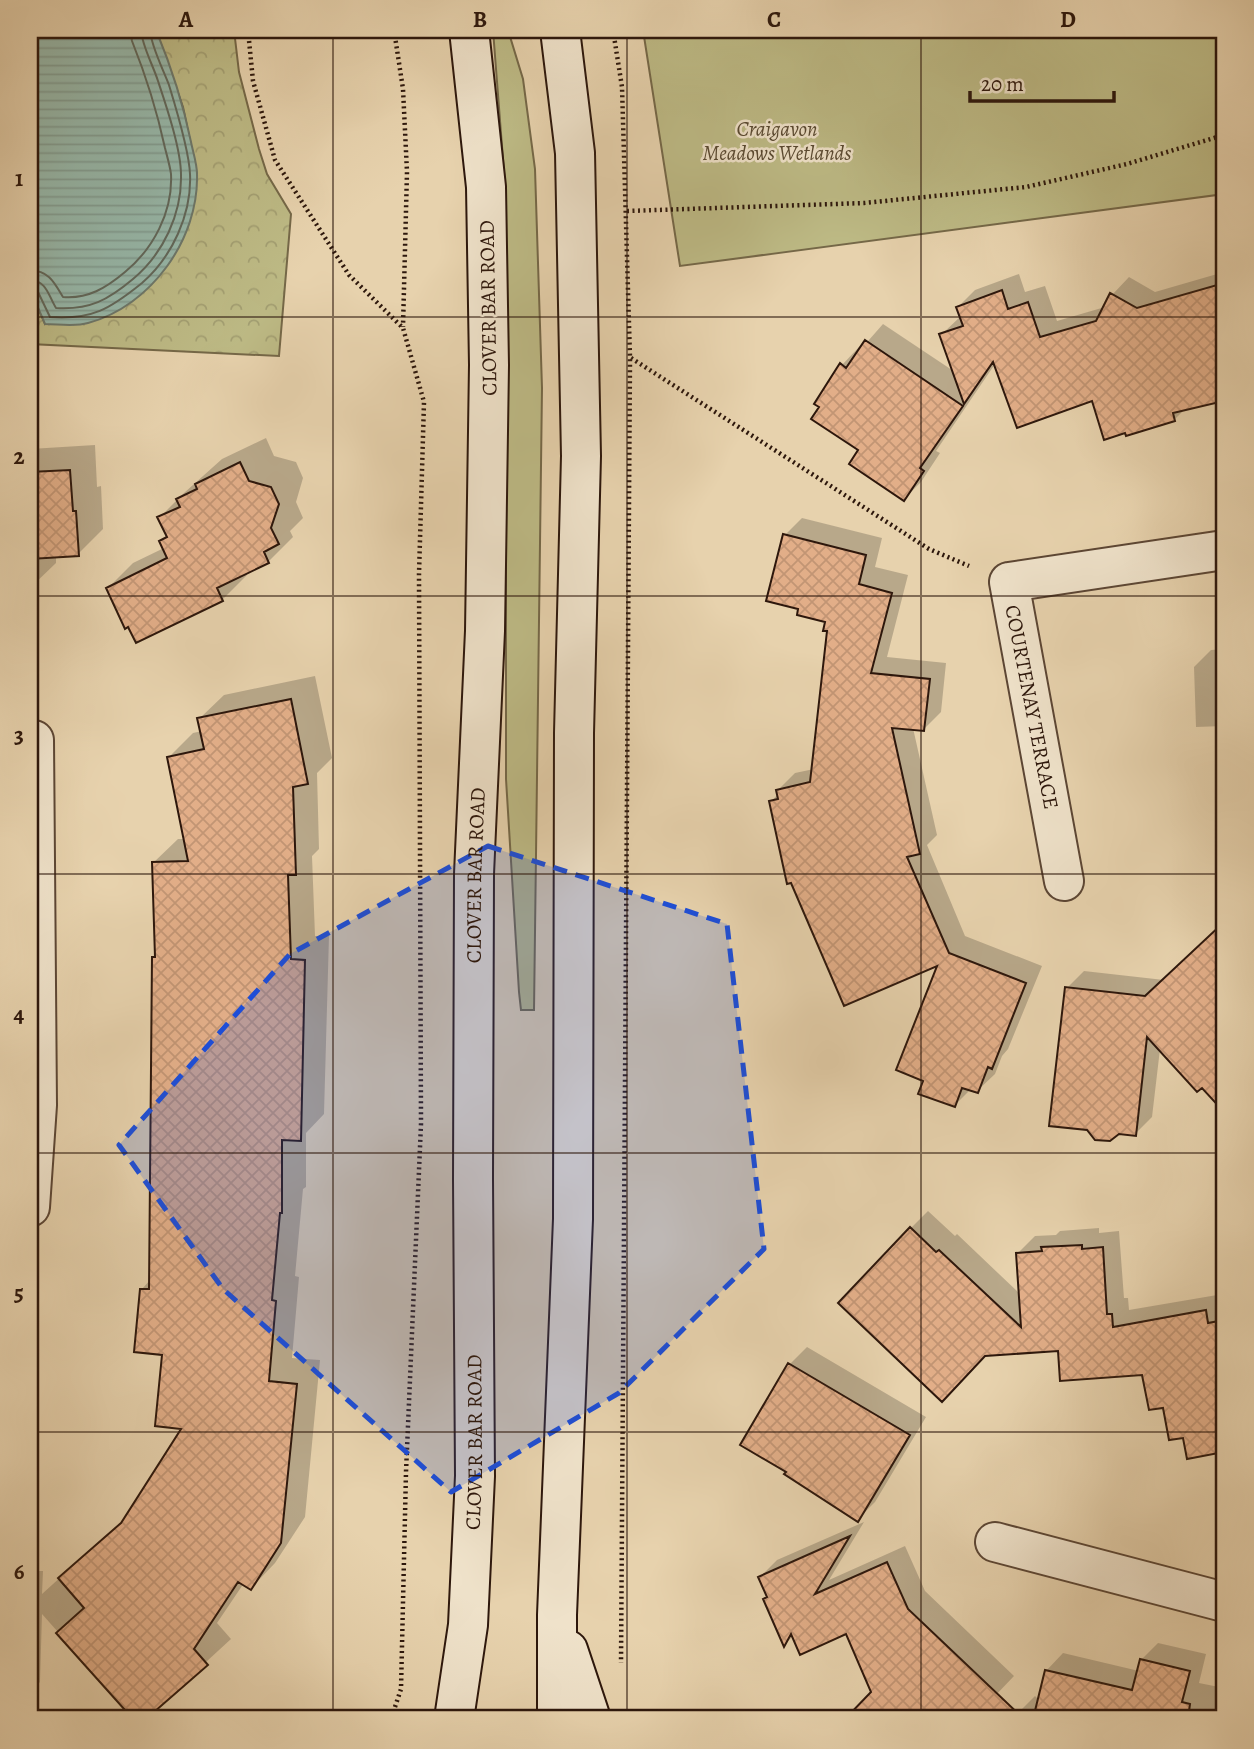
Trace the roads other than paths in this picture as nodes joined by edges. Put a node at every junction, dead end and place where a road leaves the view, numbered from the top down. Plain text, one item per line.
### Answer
1 (469, 30) edge
2 (560, 30) edge
3 (1224, 551) edge
4 (30, 741) edge
5 (1064, 881) dead end
6 (30, 1207) edge
7 (995, 1542) dead end
8 (1224, 1602) edge
9 (556, 1615) junction
10 (468, 1625) junction
11 (428, 1719) edge
12 (454, 1719) edge
13 (473, 1719) edge
14 (539, 1719) edge
15 (557, 1719) edge
16 (591, 1719) edge

1 - 10 main road, CLOVER BAR ROAD
2 - 9 main road
3 - 5 main road, COURTENAY TERRACE
4 - 6 main road
7 - 8 main road
9 - 14 main road
9 - 15 main road
9 - 16 main road
10 - 11 main road
10 - 12 main road, CLOVER BAR ROAD
10 - 13 main road

